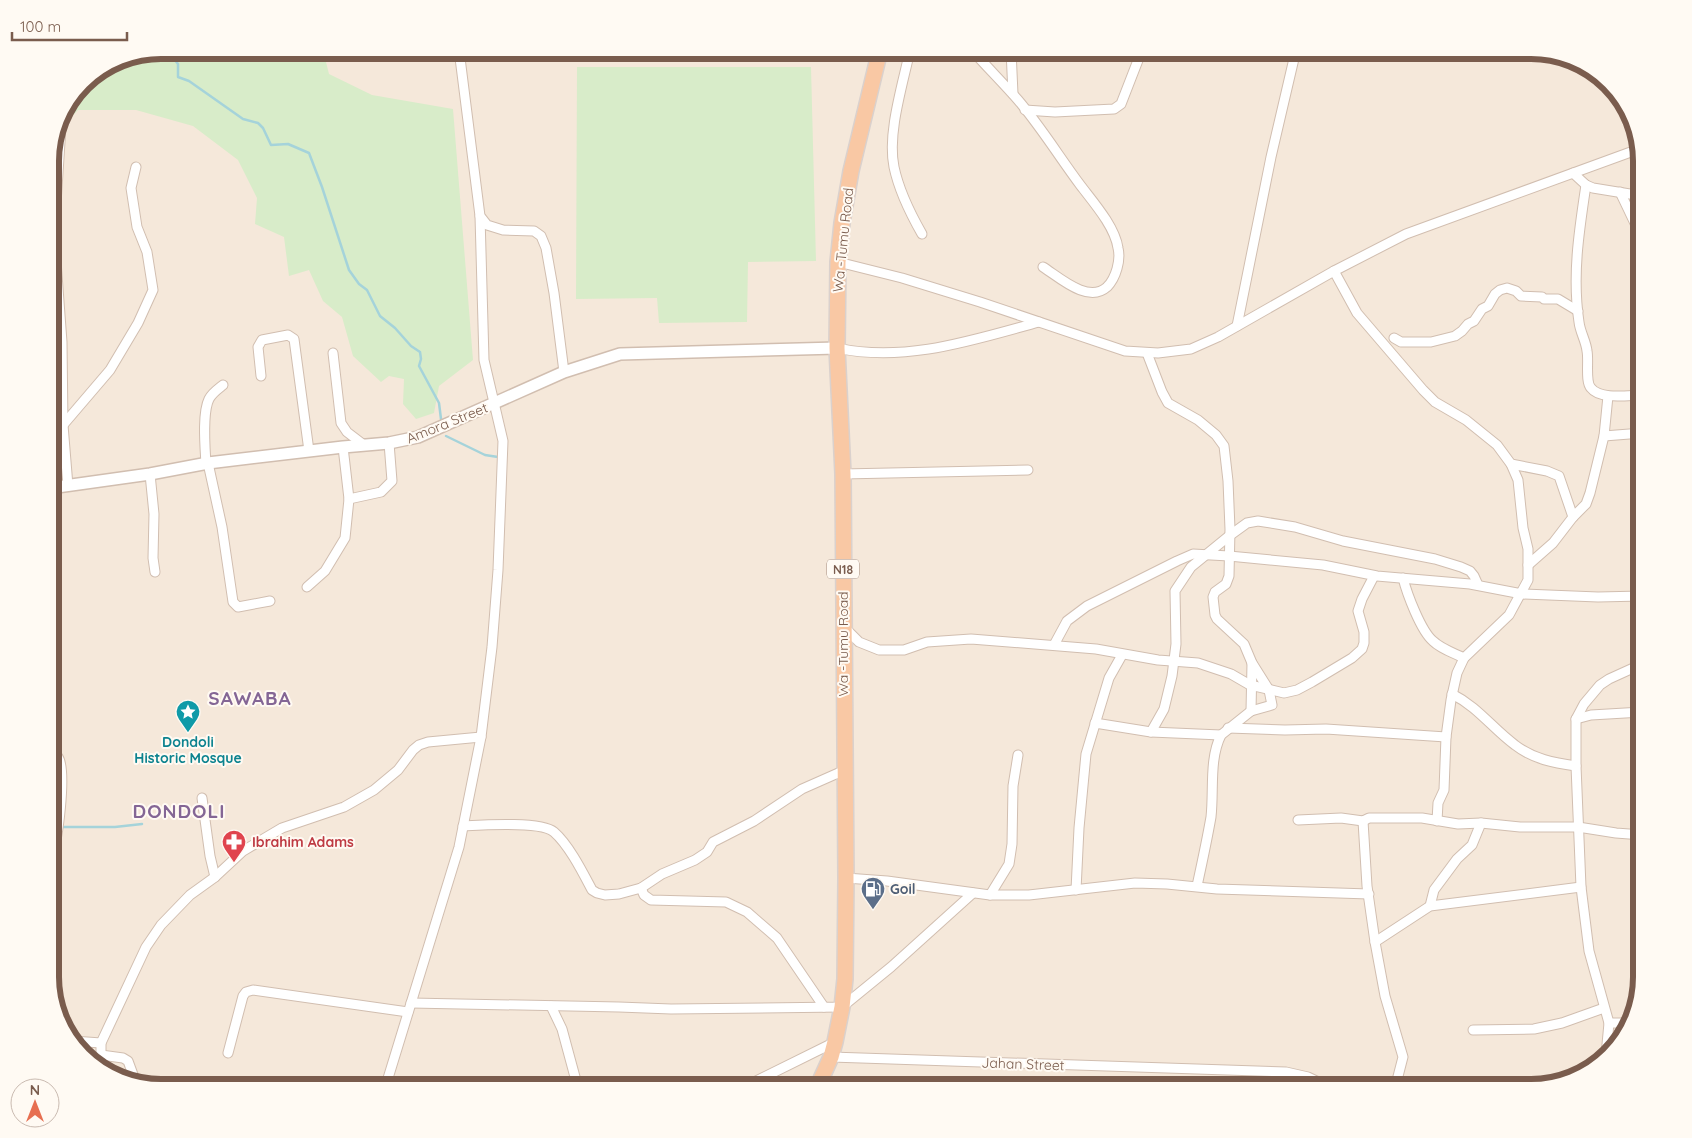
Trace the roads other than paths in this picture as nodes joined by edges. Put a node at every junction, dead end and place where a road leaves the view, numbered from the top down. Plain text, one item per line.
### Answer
1 (460, 59) edge
2 (877, 59) edge
3 (908, 59) edge
4 (980, 59) edge
5 (1011, 59) edge
6 (1138, 59) edge
7 (1294, 59) edge
8 (1013, 94) junction
9 (1025, 110) junction
10 (1632, 151) edge
11 (136, 167) dead end
12 (1573, 173) junction
13 (1586, 185) junction
14 (1620, 192) junction
15 (1633, 194) edge
16 (480, 216) junction
17 (1633, 219) edge
18 (922, 234) dead end
19 (838, 262) junction
20 (1043, 267) dead end
21 (1334, 271) junction
22 (59, 302) edge
23 (1578, 311) junction
24 (1039, 322) junction
25 (1237, 326) junction
26 (1394, 338) dead end
27 (837, 348) junction
28 (333, 353) dead end
29 (1147, 353) junction
30 (564, 372) junction
31 (261, 376) dead end
32 (223, 385) dead end
33 (1633, 395) edge
34 (1608, 396) junction
35 (495, 403) junction
36 (63, 425) junction
37 (1633, 434) edge
38 (1604, 436) junction
39 (389, 444) junction
40 (364, 445) junction
41 (343, 447) junction
42 (309, 451) junction
43 (207, 463) junction
44 (1511, 464) junction
45 (1028, 470) dead end
46 (150, 474) junction
47 (842, 474) junction
48 (68, 486) junction
49 (59, 487) edge
50 (349, 499) junction
51 (1573, 518) junction
52 (1229, 536) junction
53 (1206, 554) junction
54 (1229, 556) junction
55 (1528, 565) junction
56 (155, 572) dead end
57 (1374, 576) junction
58 (1403, 578) junction
59 (1478, 585) junction
60 (307, 587) dead end
61 (1522, 594) junction
62 (1633, 596) edge
63 (270, 601) dead end
64 (843, 625) junction
65 (1054, 645) junction
66 (1122, 655) junction
67 (1464, 658) junction
68 (1174, 662) junction
69 (1252, 663) junction
70 (1633, 668) edge
71 (1250, 685) junction
72 (1269, 690) junction
73 (1452, 694) junction
74 (1251, 711) junction
75 (1633, 713) edge
76 (1576, 719) junction
77 (1095, 724) junction
78 (1228, 728) junction
79 (1151, 732) junction
80 (1220, 735) junction
81 (481, 737) junction
82 (1446, 737) junction
83 (1018, 755) dead end
84 (59, 758) edge
85 (1576, 766) junction
86 (845, 770) junction
87 (202, 798) dead end
88 (1298, 820) dead end
89 (1363, 821) junction
90 (1437, 821) junction
91 (1481, 824) junction
92 (463, 826) junction
93 (59, 827) edge
94 (1578, 827) junction
95 (1633, 836) edge
96 (215, 878) junction
97 (846, 878) junction
98 (1197, 886) junction
99 (1581, 887) junction
100 (641, 888) junction
101 (1076, 890) junction
102 (973, 893) junction
103 (1369, 894) junction
104 (990, 895) junction
105 (1430, 906) junction
106 (1376, 942) junction
107 (551, 1006) junction
108 (409, 1007) junction
109 (824, 1007) junction
110 (842, 1007) junction
111 (1604, 1008) junction
112 (1609, 1023) junction
113 (1622, 1023) edge
114 (1473, 1030) dead end
115 (82, 1042) edge
116 (835, 1042) junction
117 (101, 1043) junction
118 (1607, 1045) edge
119 (228, 1054) dead end
120 (101, 1055) junction
121 (831, 1057) junction
122 (101, 1060) edge
123 (133, 1075) edge
124 (388, 1079) edge
125 (576, 1079) edge
126 (760, 1079) edge
127 (821, 1079) edge
128 (1312, 1079) edge
129 (1397, 1079) edge

1 - 16 street
2 - 19 highway, Wa -Tumu Road / N18
3 - 18 street
4 - 8 street
5 - 8 street
6 - 9 street
7 - 25 street
8 - 9 street
9 - 20 street
10 - 12 street
11 - 36 street
12 - 13 street
12 - 21 street
13 - 14 street
13 - 23 street
14 - 15 street
14 - 17 street
16 - 30 street
16 - 35 street
19 - 24 street
19 - 27 highway, Wa -Tumu Road / N18
21 - 25 street
21 - 44 street
22 - 36 street
23 - 26 street
23 - 34 street
24 - 27 street
24 - 29 street
25 - 29 street
27 - 30 street, Amora Street
27 - 47 highway, Wa -Tumu Road / N18
28 - 40 street
29 - 52 street
30 - 35 street, Amora Street
31 - 42 street
32 - 43 street
33 - 34 street
34 - 38 street
35 - 39 street, Amora Street
35 - 81 street
36 - 48 street
37 - 38 street
38 - 51 street
39 - 40 street, Amora Street
39 - 50 street
40 - 41 street, Amora Street
41 - 42 street, Amora Street
41 - 50 street
42 - 43 street, Amora Street
43 - 46 street, Amora Street
43 - 63 street
44 - 51 street
44 - 55 street
45 - 47 street
46 - 48 street, Amora Street
46 - 56 street
47 - 64 highway, Wa -Tumu Road / N18
48 - 49 street, Amora Street
50 - 60 street
51 - 55 street
52 - 53 street
52 - 54 street
52 - 59 street
53 - 54 street
53 - 65 street
53 - 68 street
54 - 57 street
54 - 69 street
55 - 61 street
57 - 58 street
57 - 72 street
58 - 59 street
58 - 67 street
59 - 61 street
61 - 62 street
61 - 67 street
64 - 65 street
64 - 86 highway, Wa -Tumu Road / N18
65 - 66 street
66 - 68 street
66 - 77 street
67 - 73 street
68 - 71 street
68 - 79 street
69 - 71 street
69 - 72 street
70 - 76 street
71 - 72 street
71 - 74 street
72 - 74 street
73 - 82 street
73 - 85 street
74 - 78 street
75 - 76 street
76 - 85 street
77 - 79 street
77 - 101 street
78 - 80 street
78 - 82 street
79 - 80 street
80 - 98 street
81 - 92 street
81 - 96 street
82 - 90 street
83 - 104 street
84 - 93 street
85 - 94 street
86 - 97 highway, Wa -Tumu Road / N18
86 - 100 street
87 - 96 street
88 - 89 street
89 - 90 street
89 - 103 street
90 - 91 street
91 - 94 street
91 - 105 street
92 - 100 street
92 - 108 street
94 - 95 street
94 - 99 street
96 - 117 street
97 - 102 street
97 - 110 highway, Wa -Tumu Road / N18
98 - 101 street
98 - 103 street
99 - 105 street
99 - 111 street
100 - 109 street
101 - 104 street
102 - 104 street
102 - 110 street
103 - 106 street
105 - 106 street
106 - 129 street
107 - 108 street
107 - 109 street
107 - 125 street
108 - 119 street
108 - 124 street
109 - 110 street
110 - 116 highway, Wa -Tumu Road / N18
111 - 112 street
111 - 114 street
112 - 113 street
112 - 118 street
115 - 117 street
116 - 121 highway, Wa -Tumu Road / N18
116 - 126 street
117 - 120 street
120 - 122 street
120 - 123 street
121 - 127 highway, Wa -Tumu Road / N18
121 - 128 street, Jahan Street

